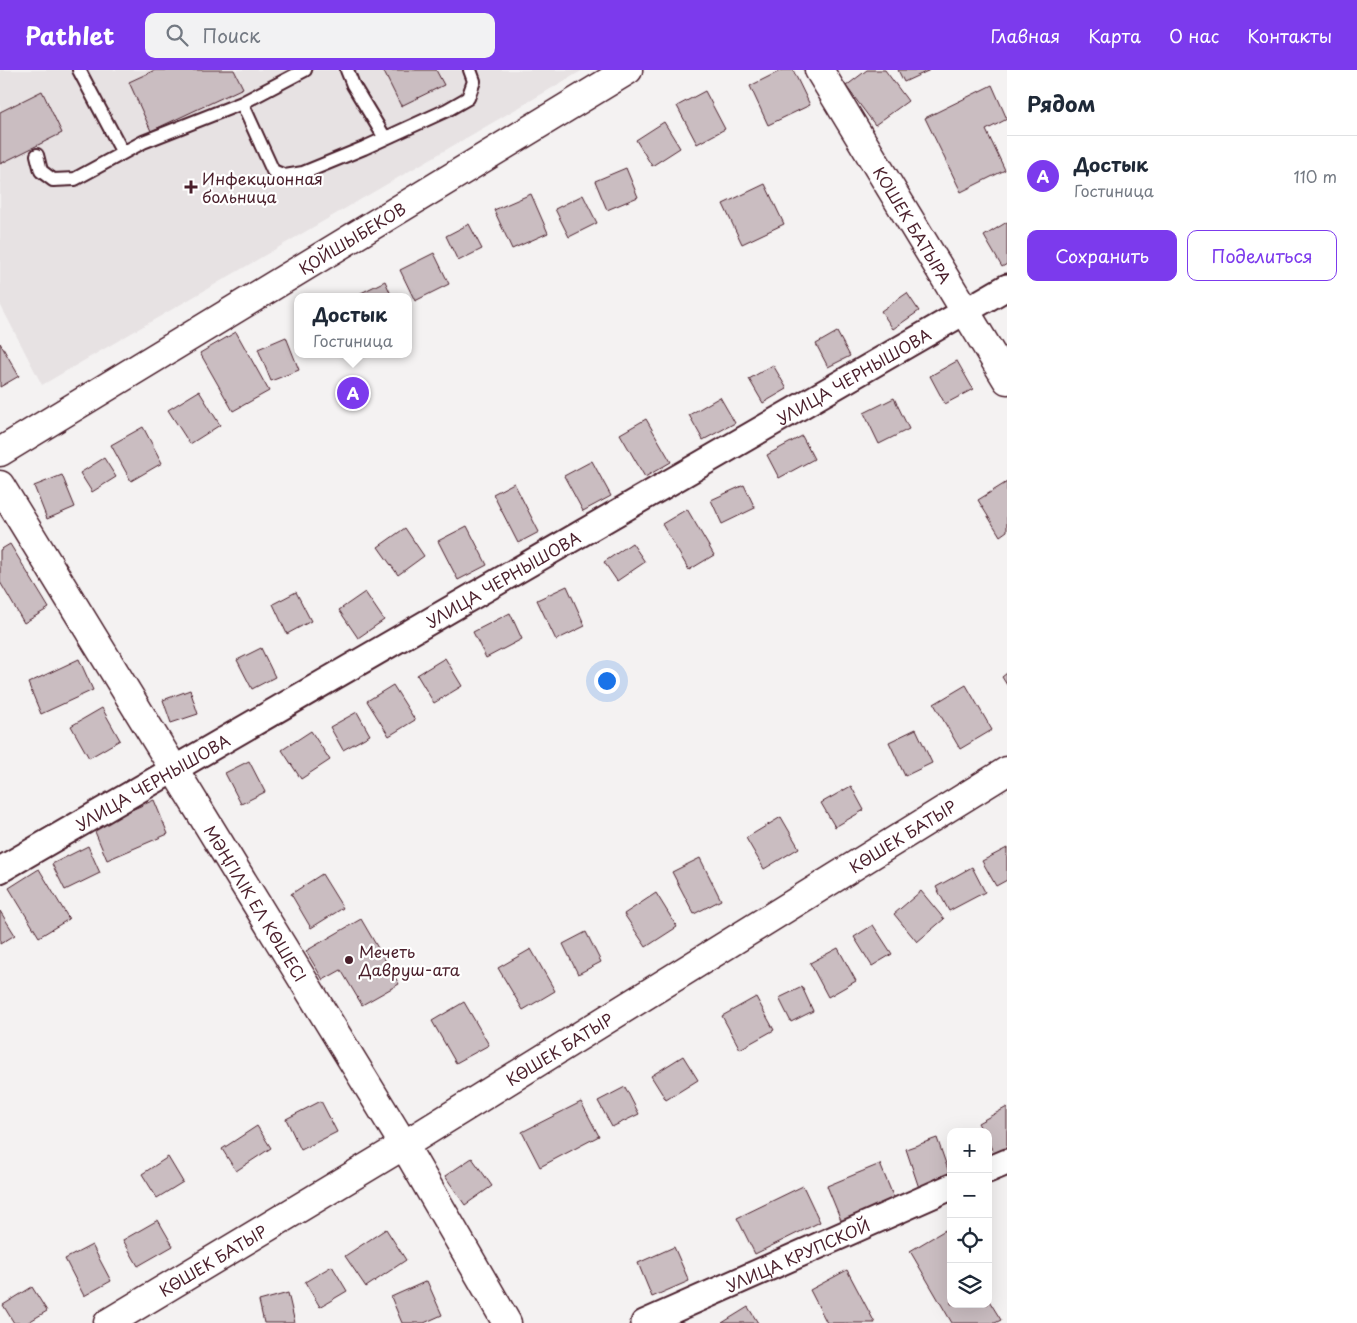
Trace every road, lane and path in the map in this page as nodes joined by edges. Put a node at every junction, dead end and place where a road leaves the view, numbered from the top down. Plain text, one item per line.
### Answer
1 (78, 70) edge
2 (305, 70) edge
3 (347, 70) edge
4 (470, 70) edge
5 (628, 70) edge
6 (819, 70) edge
7 (242, 103) junction
8 (385, 138) junction
9 (123, 153) junction
10 (37, 155) dead end
11 (1007, 287) edge
12 (965, 312) junction
13 (1007, 380) edge
14 (0, 452) edge
15 (0, 485) edge
16 (173, 768) junction
17 (1007, 771) edge
18 (0, 870) edge
19 (404, 1145) junction
20 (1007, 1162) edge
21 (992, 1168) edge
22 (947, 1189) edge
23 (108, 1323) edge
24 (507, 1323) edge
25 (644, 1323) edge

1 - 9 lane
2 - 7 lane
3 - 8 lane
4 - 8 lane
5 - 14 street, ҚОЙШЫБЕКОВ
6 - 12 street, КОШЕК БАТЫРА
7 - 8 lane
7 - 9 lane
9 - 10 lane
11 - 12 street, УЛИЦА ЧЕРНЫШОВА
12 - 13 street, КОШЕК БАТЫРА
12 - 16 street, УЛИЦА ЧЕРНЫШОВА
15 - 16 street, МӘҢГІЛІК ЕЛ КӨШЕСІ
16 - 18 street, УЛИЦА ЧЕРНЫШОВА
16 - 19 street, МӘҢГІЛІК ЕЛ КӨШЕСІ
17 - 19 street, КӨШЕК БАТЫР
19 - 23 street, КӨШЕК БАТЫР
19 - 24 street, МӘҢГІЛІК ЕЛ КӨШЕСІ
20 - 21 street
22 - 25 street, УЛИЦА КРУПСКОЙ

